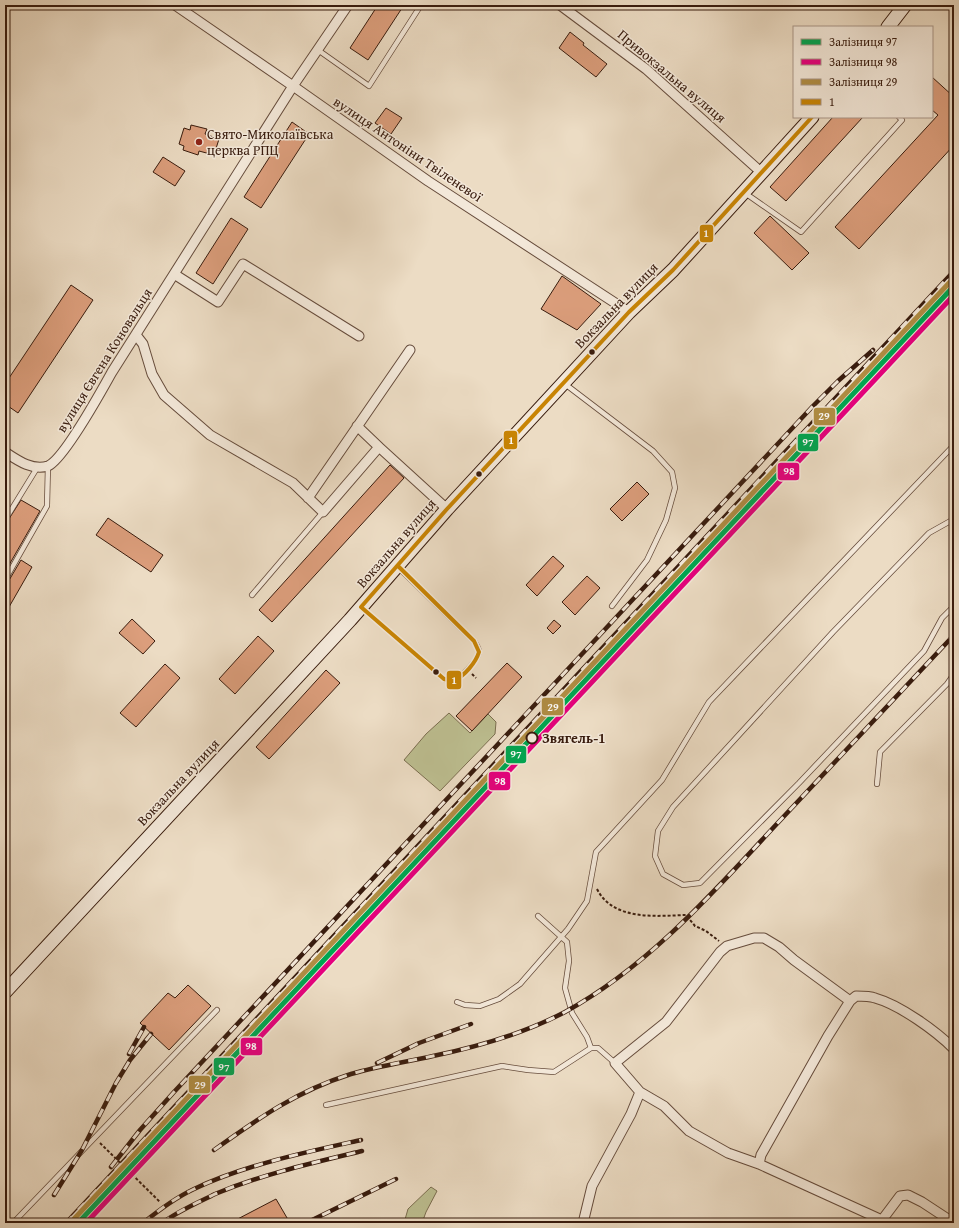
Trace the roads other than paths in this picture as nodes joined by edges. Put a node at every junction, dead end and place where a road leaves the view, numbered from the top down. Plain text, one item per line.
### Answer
1 (174, 5) edge
2 (348, 5) edge
3 (421, 5) edge
4 (560, 5) edge
5 (905, 5) edge
6 (889, 26) edge
7 (318, 50) junction
8 (293, 86) junction
9 (811, 118) edge
10 (900, 118) edge
11 (762, 173) junction
12 (744, 192) junction
13 (174, 274) junction
14 (629, 312) junction
15 (136, 335) junction
16 (359, 336) dead end
17 (410, 350) dead end
18 (563, 383) junction
19 (357, 426) junction
20 (954, 445) edge
21 (379, 447) junction
22 (6, 455) edge
23 (48, 466) junction
24 (37, 468) junction
25 (308, 498) junction
26 (447, 509) junction
27 (323, 512) junction
28 (954, 519) edge
29 (5, 520) edge
30 (398, 566) junction
31 (5, 580) edge
32 (252, 595) dead end
33 (612, 606) dead end
34 (954, 606) edge
35 (361, 607) junction
36 (954, 674) edge
37 (877, 784) dead end
38 (538, 916) dead end
39 (562, 937) junction
40 (5, 992) edge
41 (850, 1001) junction
42 (457, 1002) dead end
43 (217, 1010) dead end
44 (591, 1048) junction
45 (954, 1049) edge
46 (615, 1063) junction
47 (640, 1092) junction
48 (326, 1106) dead end
49 (759, 1164) junction
50 (13, 1223) edge
51 (583, 1223) edge
52 (954, 1223) edge

1 - 8 street, вулиця Антоніни Твіленевої
2 - 7 street, вулиця Євгена Коновальця
3 - 7 lane
4 - 11 street, Привокзальна вулиця
5 - 6 street
7 - 8 street, вулиця Євгена Коновальця
8 - 13 street, вулиця Євгена Коновальця
8 - 14 street, вулиця Антоніни Твіленевої
9 - 11 street, Вокзальна вулиця
10 - 12 lane
11 - 12 street, Вокзальна вулиця
12 - 14 street, Вокзальна вулиця
13 - 15 street, вулиця Євгена Коновальця
13 - 16 street
14 - 18 street, Вокзальна вулиця
15 - 23 street, вулиця Євгена Коновальця
15 - 25 street
17 - 19 street
18 - 26 street, Вокзальна вулиця
18 - 33 lane
19 - 21 street
19 - 25 street
20 - 39 lane
21 - 26 street
21 - 27 street
22 - 24 street
23 - 24 street
23 - 31 lane
24 - 29 lane
25 - 27 street
26 - 30 street, Вокзальна вулиця
27 - 32 lane
28 - 34 lane
30 - 35 street, Вокзальна вулиця
30 - 35 lane
35 - 40 street, Вокзальна вулиця
36 - 37 lane
38 - 39 lane
39 - 42 lane
39 - 44 lane
41 - 45 street
41 - 46 street
41 - 49 street
43 - 50 lane
44 - 46 lane
44 - 48 lane
46 - 47 street
47 - 49 street
47 - 51 street
49 - 52 street

